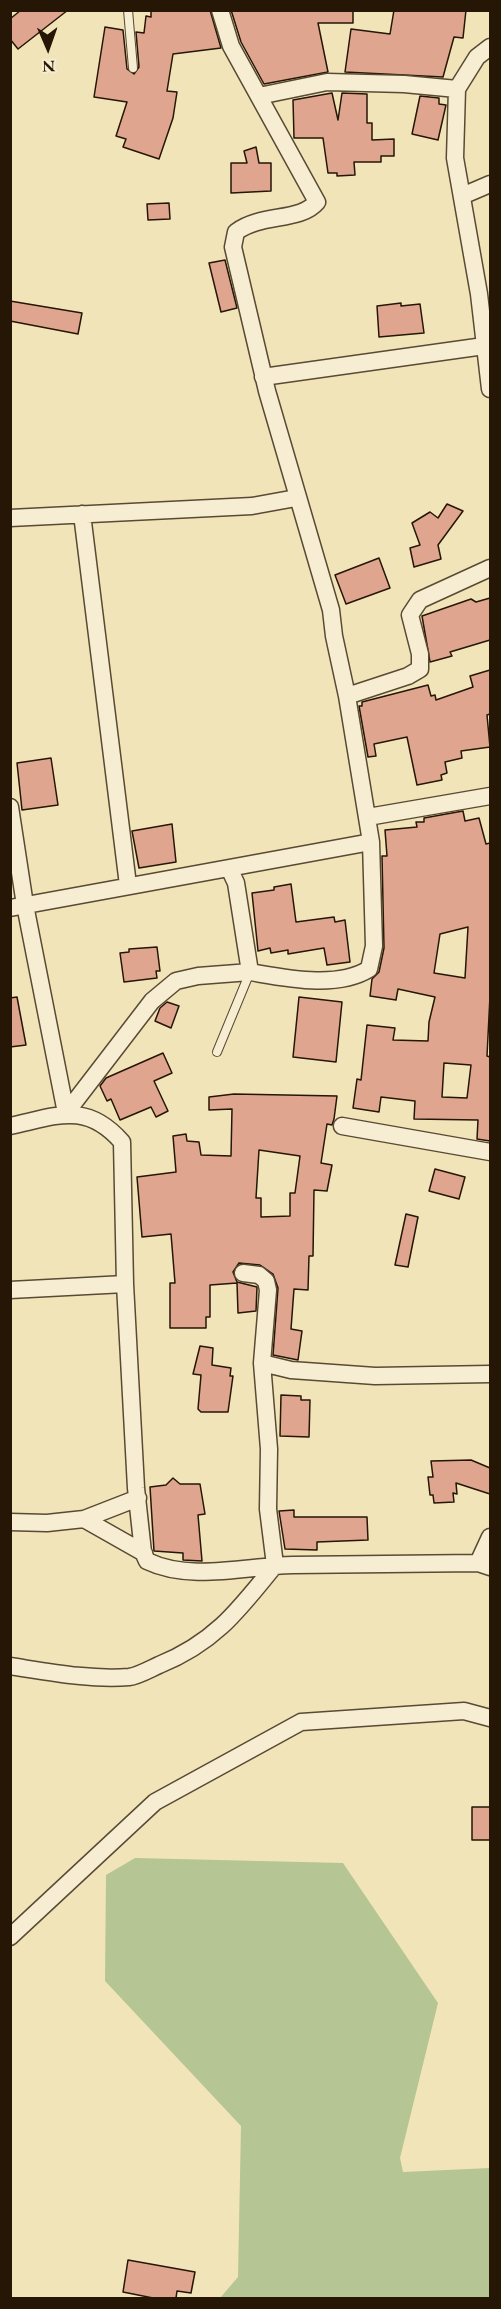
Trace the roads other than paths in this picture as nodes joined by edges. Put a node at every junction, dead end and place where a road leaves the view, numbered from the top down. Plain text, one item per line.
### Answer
1 (128, 10) edge
2 (220, 10) edge
3 (490, 47) edge
4 (133, 68) dead end
5 (457, 89) junction
6 (259, 96) junction
7 (490, 184) edge
8 (462, 196) junction
9 (484, 346) junction
10 (263, 377) junction
11 (490, 389) edge
12 (296, 498) junction
13 (82, 514) junction
14 (10, 518) edge
15 (490, 568) edge
16 (347, 696) junction
17 (490, 796) edge
18 (10, 807) edge
19 (368, 817) junction
20 (371, 842) junction
21 (229, 868) junction
22 (129, 885) junction
23 (18, 907) edge
24 (250, 972) junction
25 (217, 1052) dead end
26 (66, 1113) junction
27 (10, 1125) edge
28 (342, 1126) dead end
29 (490, 1152) edge
30 (243, 1273) dead end
31 (125, 1284) junction
32 (10, 1290) edge
33 (262, 1364) junction
34 (490, 1374) edge
35 (138, 1498) junction
36 (84, 1519) junction
37 (10, 1522) edge
38 (490, 1537) edge
39 (144, 1553) junction
40 (484, 1565) edge
41 (274, 1566) junction
42 (10, 1666) edge
43 (490, 1718) edge
44 (10, 1937) edge

1 - 4 lane
2 - 6 street
3 - 5 street
5 - 6 street
5 - 8 street
6 - 10 street
7 - 8 street
8 - 9 street
9 - 10 street
9 - 11 street
10 - 12 street
12 - 13 street
12 - 16 street
13 - 14 street
13 - 22 street
15 - 16 street
16 - 19 street
17 - 19 street
18 - 23 street
19 - 20 street
20 - 21 street
20 - 24 street
21 - 22 street
21 - 24 street
22 - 23 street
23 - 26 street
24 - 25 lane
24 - 26 street
26 - 27 street
26 - 31 street
28 - 29 street
30 - 33 street
31 - 32 street
31 - 35 street
33 - 34 street
33 - 41 street
35 - 36 street
35 - 39 street
36 - 37 street
36 - 39 street
38 - 40 street
39 - 41 street
40 - 41 street
41 - 42 street
43 - 44 street

